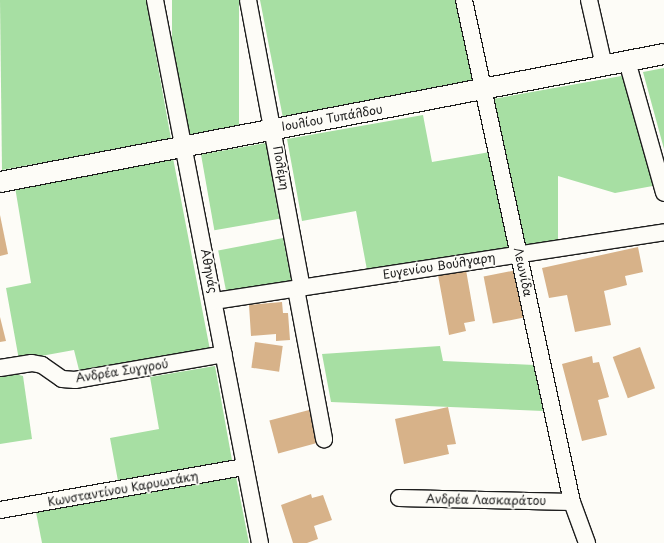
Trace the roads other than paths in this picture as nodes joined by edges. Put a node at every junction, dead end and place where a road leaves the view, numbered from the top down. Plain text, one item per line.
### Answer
1 (156, 0) edge
2 (248, 0) edge
3 (464, 0) edge
4 (589, 0) edge
5 (664, 54) edge
6 (628, 61) junction
7 (604, 66) junction
8 (483, 90) junction
9 (274, 129) junction
10 (184, 146) junction
11 (0, 182) edge
12 (664, 193) edge
13 (664, 232) edge
14 (519, 253) junction
15 (299, 289) junction
16 (215, 301) junction
17 (224, 354) junction
18 (0, 368) edge
19 (324, 439) dead end
20 (245, 467) junction
21 (399, 498) dead end
22 (572, 502) junction
23 (0, 510) edge
24 (260, 543) edge
25 (587, 543) edge

1 - 10 street, Αθηνάς
2 - 9 street, Πολέμη
3 - 8 street, Λεωνίδα
4 - 7 street
5 - 6 street, Ιουλίου Τυπάλδου
6 - 7 street, Ιουλίου Τυπάλδου
6 - 12 street
7 - 8 street, Ιουλίου Τυπάλδου
8 - 9 street, Ιουλίου Τυπάλδου
8 - 14 street, Λεωνίδα
9 - 10 street, Ιουλίου Τυπάλδου
9 - 15 street, Πολέμη
10 - 11 street, Ιουλίου Τυπάλδου
10 - 16 street, Αθηνάς
13 - 14 street, Ευγενίου Βούλγαρη
14 - 15 street, Ευγενίου Βούλγαρη
14 - 22 street, Λεωνίδα
15 - 16 street, Ευγενίου Βούλγαρη
15 - 19 street, Πολέμη
16 - 17 street, Αθηνάς
17 - 18 street, Ανδρέα Συγγρού
17 - 20 street, Αθηνάς
20 - 23 street, Κωνσταντίνου Καρυωτάκη
20 - 24 street, Αθηνάς
21 - 22 street, Ανδρέα Λασκαράτου
22 - 25 street, Λεωνίδα

